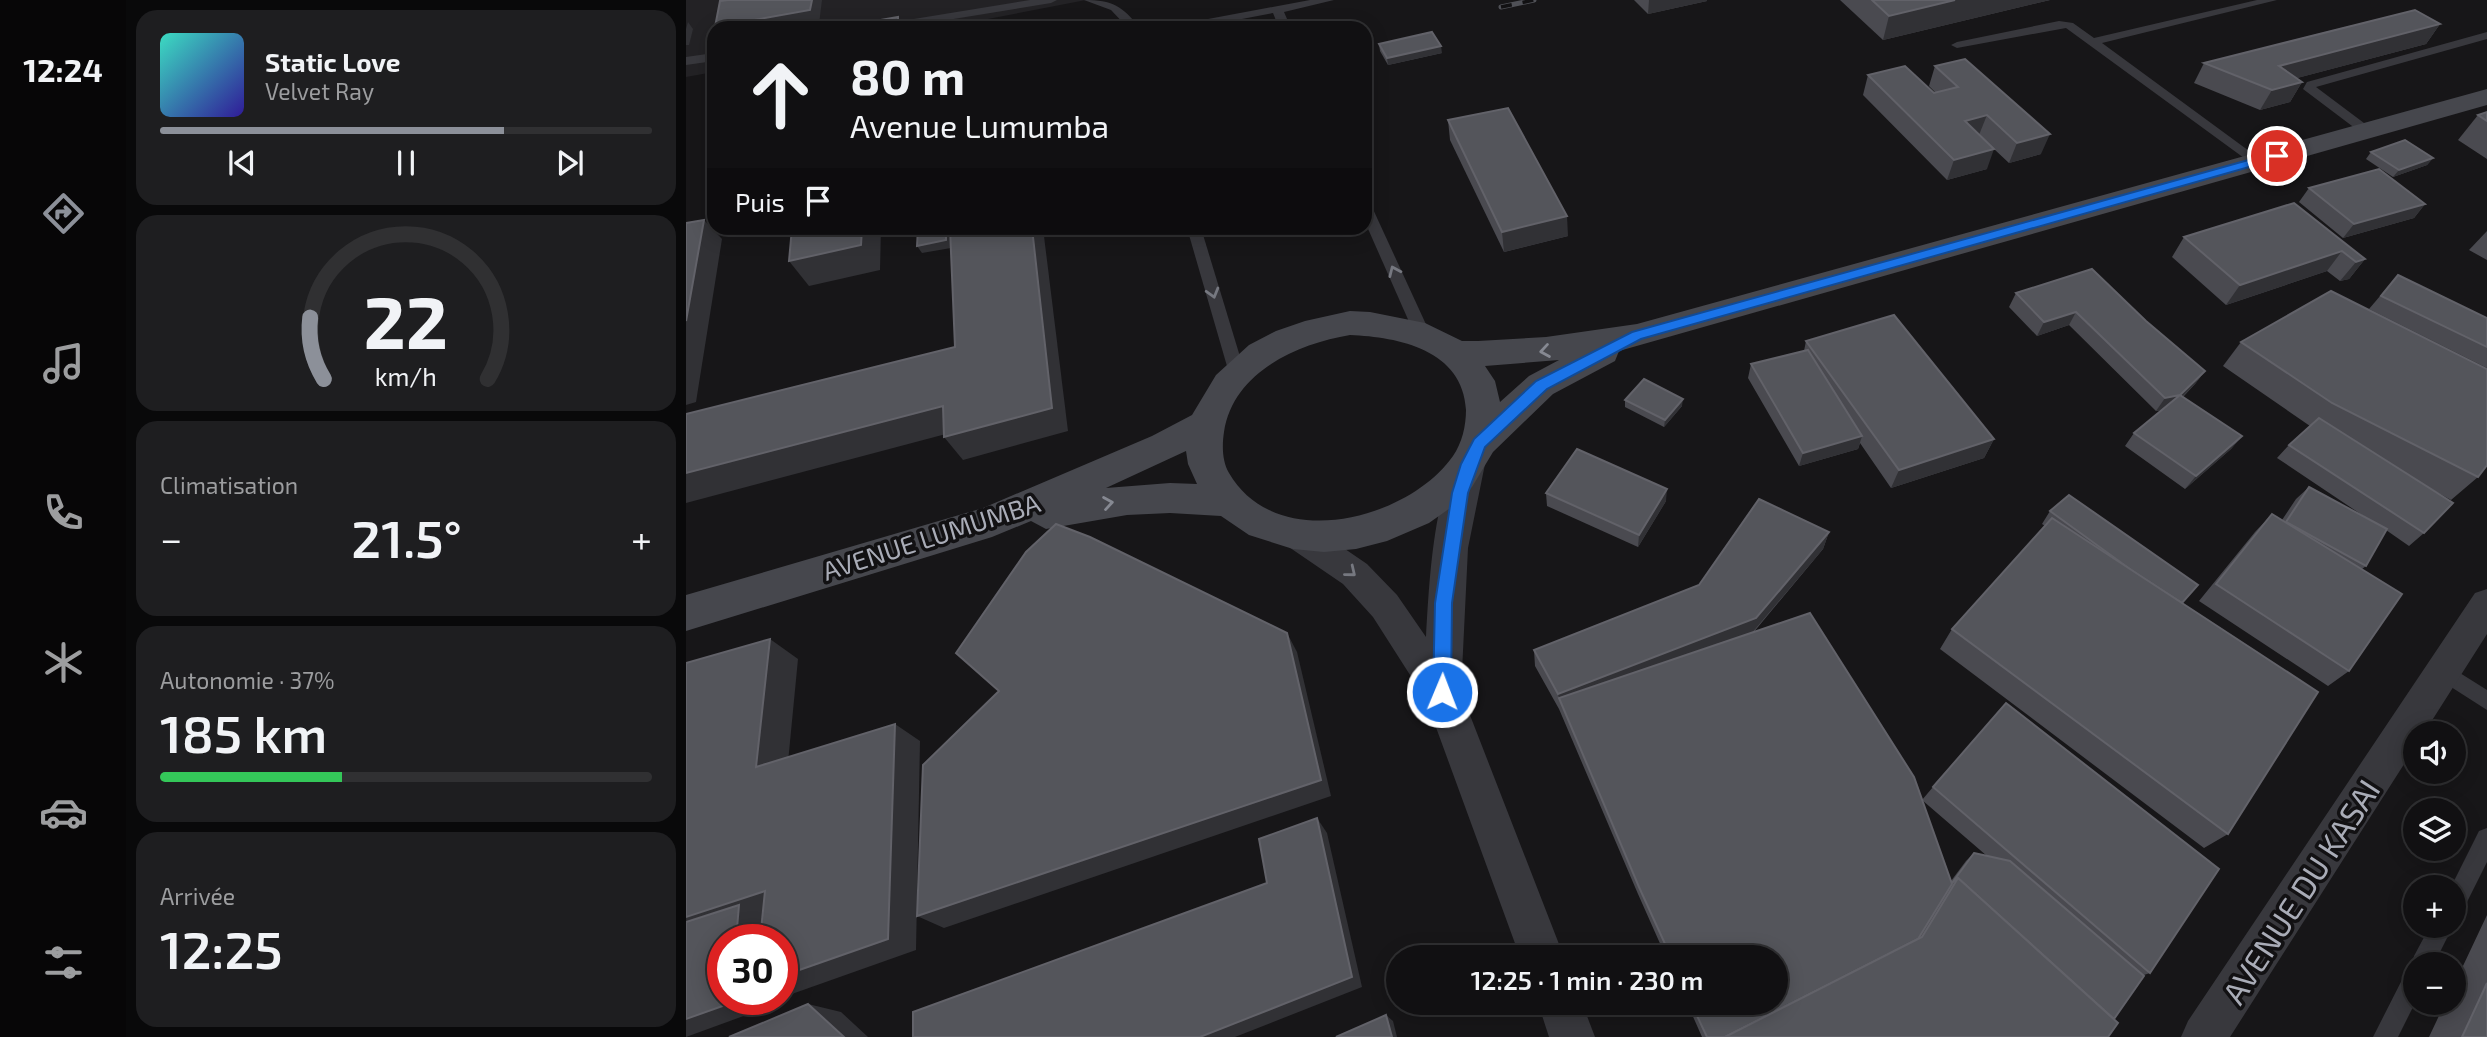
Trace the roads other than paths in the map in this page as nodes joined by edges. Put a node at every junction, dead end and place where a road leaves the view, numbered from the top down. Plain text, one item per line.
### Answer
1 (1051, 0) edge
2 (1090, 0) edge
3 (1328, 0) edge
4 (2271, 0) edge
5 (1277, 9) junction
6 (920, 21) edge
7 (1127, 21) edge
8 (1213, 21) edge
9 (1282, 21) edge
10 (2487, 35) edge
11 (2093, 42) junction
12 (1957, 44) dead end
13 (707, 58) edge
14 (686, 61) edge
15 (2487, 97) edge
16 (2368, 132) junction
17 (2255, 162) junction
18 (1372, 223) edge
19 (1196, 235) edge
20 (1422, 334) junction
21 (1637, 336) junction
22 (1455, 353) junction
23 (1237, 373) junction
24 (1207, 424) junction
25 (1474, 454) junction
26 (1229, 500) junction
27 (992, 521) junction
28 (1295, 533) junction
29 (2487, 604) edge
30 (686, 613) edge
31 (2444, 672) junction
32 (1442, 692) junction
33 (2487, 701) edge
34 (2487, 839) edge
35 (2466, 880) edge
36 (1537, 945) edge
37 (2403, 1002) edge
38 (1565, 1015) edge
39 (1573, 1037) edge
40 (2204, 1037) edge
41 (2385, 1037) edge

1 - 6 lane
2 - 7 lane
3 - 5 lane
4 - 11 lane
5 - 8 lane
5 - 9 lane
10 - 16 lane
11 - 12 lane
11 - 17 lane
13 - 14 lane
15 - 16 main road
16 - 17 main road
17 - 21 main road
20 -> 18 lane
19 -> 23 lane
20 - 22 main road
20 - 23 main road
21 -> 22 main road
21 - 25 main road
22 - 25 main road
23 - 24 main road
24 - 26 main road
24 - 27 main road, AVENUE LUMUMBA
25 - 28 main road
25 - 32 street
27 -> 26 main road
26 - 28 main road
27 - 30 main road, AVENUE LUMUMBA
28 -> 32 street
29 - 31 street, AVENUE DU KASAI
31 - 33 lane
31 - 40 street, AVENUE DU KASAI
32 - 36 street
34 - 35 lane
37 - 41 lane
38 - 39 street

